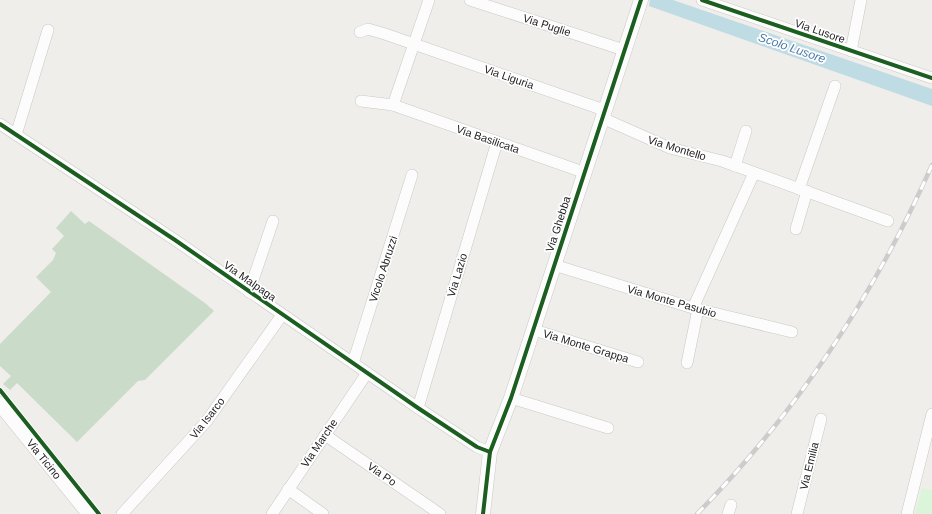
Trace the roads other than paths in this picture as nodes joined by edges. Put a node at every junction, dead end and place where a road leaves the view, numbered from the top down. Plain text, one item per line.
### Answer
1 (429, 0) edge
2 (470, 0) edge
3 (702, 0) edge
4 (862, 0) edge
5 (639, 5) edge
6 (48, 30) dead end
7 (360, 32) dead end
8 (414, 45) junction
9 (624, 50) junction
10 (851, 51) junction
11 (932, 78) edge
12 (835, 86) dead end
13 (361, 101) dead end
14 (393, 105) junction
15 (603, 114) junction
16 (0, 124) edge
17 (746, 131) dead end
18 (16, 134) junction
19 (497, 142) junction
20 (735, 166) junction
21 (584, 172) junction
22 (754, 173) junction
23 (412, 175) dead end
24 (803, 190) junction
25 (888, 221) dead end
26 (273, 222) dead end
27 (796, 229) dead end
28 (554, 265) junction
29 (249, 292) junction
30 (695, 309) junction
31 (282, 315) junction
32 (534, 330) junction
33 (792, 332) dead end
34 (638, 362) dead end
35 (353, 363) junction
36 (687, 363) dead end
37 (367, 373) junction
38 (511, 398) junction
39 (0, 404) edge
40 (418, 408) junction
41 (932, 414) edge
42 (821, 419) dead end
43 (608, 428) dead end
44 (325, 435) junction
45 (490, 452) junction
46 (288, 490) junction
47 (89, 514) edge
48 (122, 514) edge
49 (272, 514) edge
50 (323, 514) edge
51 (440, 514) edge
52 (483, 514) edge
53 (797, 514) edge
54 (907, 514) edge

1 - 8 street
2 - 9 street, Via Puglie
3 - 10 street, Via Lusore
4 - 10 street
5 - 9 street, Via Ghebba
6 - 18 street
7 - 8 street, Via Liguria
8 - 14 street
8 - 15 street, Via Liguria
9 - 15 street, Via Ghebba
10 - 11 street, Via Lusore
12 - 24 street
13 - 14 street
14 - 19 street, Via Basilicata
15 - 20 street, Via Montello
15 - 21 street, Via Ghebba
16 - 18 street, Via Malpaga
17 - 20 street
18 - 29 street, Via Malpaga
19 - 21 street, Via Basilicata
19 - 40 street, Via Lazio
20 - 22 street, Via Montello
21 - 28 street, Via Ghebba
22 - 24 street, Via Montello
22 - 30 street
23 - 35 street, Vicolo Abruzzi
24 - 25 street, Via Montello
24 - 27 street
26 - 29 street
28 - 30 street, Via Monte Pasubio
28 - 32 street, Via Ghebba
29 - 31 street, Via Malpaga
30 - 33 street, Via Monte Pasubio
30 - 36 street
31 - 35 street, Via Malpaga
31 - 48 street, Via Isarco
32 - 34 street, Via Monte Grappa
32 - 38 street, Via Ghebba
35 - 37 street, Via Malpaga
37 - 40 street, Via Malpaga
37 - 44 street, Via Marche
38 - 43 street
38 - 45 street, Via Ghebba
39 - 47 street, Via Ticino
40 - 45 street, Via Malpaga
41 - 54 street
42 - 53 street, Via Emilia
44 - 46 street, Via Marche
44 - 51 street, Via Po
45 - 52 street, Via Ghebba
46 - 49 street, Via Marche
46 - 50 street

